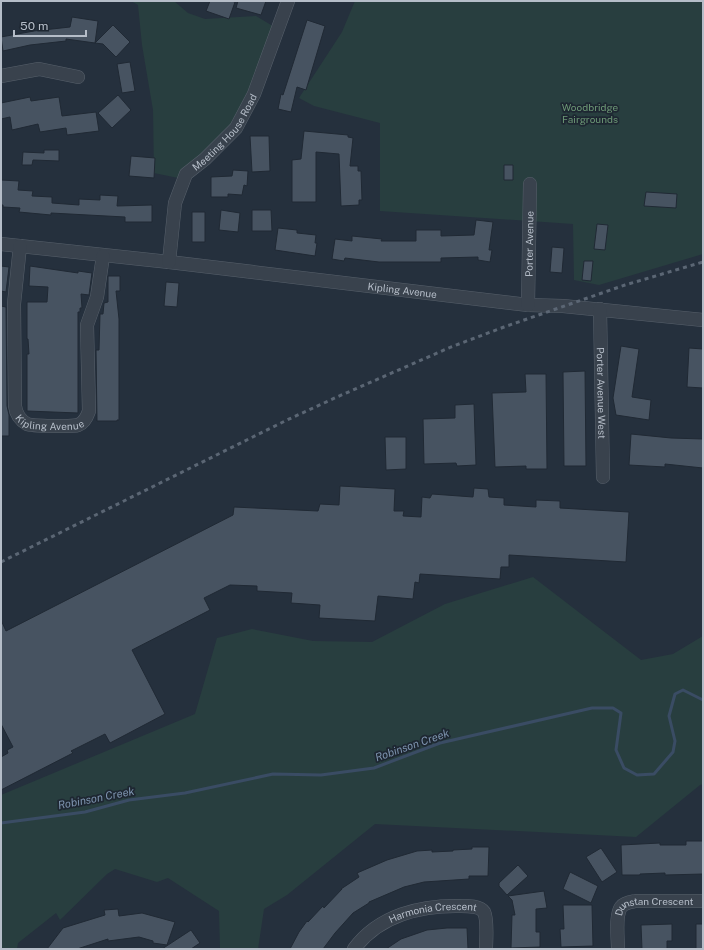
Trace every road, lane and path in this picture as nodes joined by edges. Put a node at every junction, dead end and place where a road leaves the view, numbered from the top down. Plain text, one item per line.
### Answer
1 (288, 1) edge
2 (1, 76) edge
3 (78, 76) dead end
4 (530, 184) dead end
5 (1, 244) edge
6 (20, 246) junction
7 (103, 256) junction
8 (169, 262) junction
9 (528, 305) junction
10 (600, 310) junction
11 (703, 320) edge
12 (603, 477) dead end
13 (703, 901) edge
14 (354, 949) edge
15 (486, 949) edge
16 (618, 949) edge

1 - 8 street, Meeting House Road
2 - 3 street
4 - 9 street, Porter Avenue
5 - 6 street, Kipling Avenue
6 - 7 street, Kipling Avenue
6 - 7 street, Kipling Avenue
7 - 8 street, Kipling Avenue
8 - 9 street, Kipling Avenue
9 - 10 street, Kipling Avenue
10 - 11 street, Kipling Avenue
10 - 12 street, Porter Avenue West
13 - 16 street, Dunstan Crescent
14 - 15 street, Harmonia Crescent

